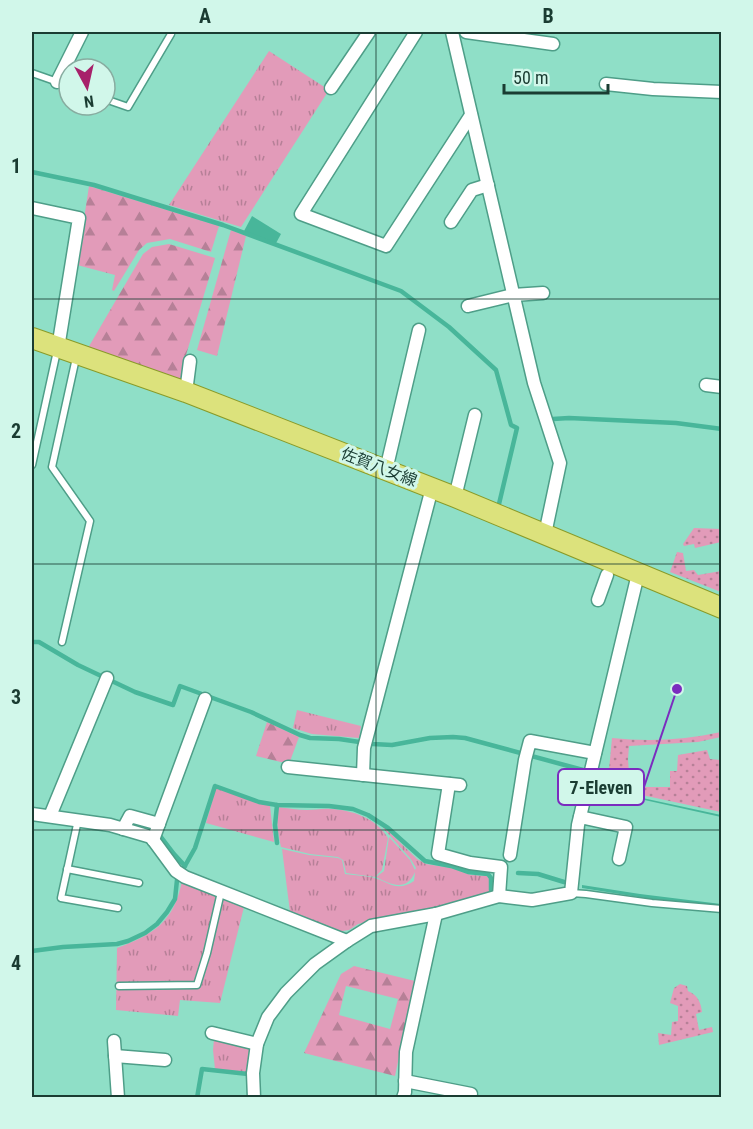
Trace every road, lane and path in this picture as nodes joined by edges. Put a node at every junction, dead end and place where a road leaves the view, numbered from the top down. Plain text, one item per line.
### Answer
1 (82, 32) edge
2 (369, 32) edge
3 (416, 32) edge
4 (452, 32) edge
5 (466, 32) edge
6 (171, 34) dead end
7 (553, 44) dead end
8 (73, 57) edge
9 (32, 73) edge
10 (57, 82) edge
11 (606, 84) dead end
12 (331, 88) dead end
13 (722, 92) edge
14 (117, 103) edge
15 (471, 114) junction
16 (488, 185) junction
17 (32, 208) edge
18 (451, 222) dead end
19 (543, 293) dead end
20 (513, 295) junction
21 (468, 306) dead end
22 (419, 330) dead end
23 (32, 338) edge
24 (67, 351) junction
25 (190, 361) dead end
26 (706, 385) dead end
27 (722, 387) edge
28 (186, 392) junction
29 (475, 415) dead end
30 (32, 465) edge
31 (386, 470) junction
32 (432, 488) junction
33 (455, 497) junction
34 (545, 534) junction
35 (638, 574) junction
36 (607, 575) dead end
37 (598, 600) dead end
38 (722, 608) edge
39 (62, 642) dead end
40 (107, 678) dead end
41 (205, 699) dead end
42 (594, 753) junction
43 (288, 767) dead end
44 (363, 775) junction
45 (32, 814) edge
46 (50, 816) junction
47 (580, 817) junction
48 (78, 820) junction
49 (159, 824) junction
50 (123, 829) junction
51 (153, 840) junction
52 (510, 855) dead end
53 (619, 859) dead end
54 (67, 869) junction
55 (139, 883) dead end
56 (221, 891) junction
57 (571, 893) junction
58 (499, 896) junction
59 (118, 908) dead end
60 (722, 909) edge
61 (436, 914) junction
62 (347, 942) junction
63 (119, 986) dead end
64 (212, 1033) dead end
65 (114, 1041) dead end
66 (257, 1044) junction
67 (115, 1056) junction
68 (165, 1060) dead end
69 (405, 1081) junction
70 (471, 1094) dead end
71 (119, 1096) edge
72 (254, 1098) edge
73 (403, 1098) edge

1 - 8 street
2 - 12 street
3 - 15 street
4 - 15 street
5 - 7 street
6 - 14 lane
9 - 10 lane
11 - 13 street
15 - 16 street
16 - 18 street
16 - 20 street
17 - 24 street
19 - 20 street
20 - 21 street
20 - 34 street
22 - 31 street
23 - 24 main road, 佐賀八女線
24 - 28 main road, 佐賀八女線
24 - 30 lane
24 - 39 lane
25 - 28 street
26 - 27 street
28 - 31 main road, 佐賀八女線
29 - 33 street
31 - 32 main road, 佐賀八女線
32 - 33 main road, 佐賀八女線
32 - 44 street
33 - 34 main road, 佐賀八女線
34 - 35 main road, 佐賀八女線
35 - 38 main road, 佐賀八女線
35 - 42 street
36 - 37 street
40 - 46 street
41 - 49 street
42 - 47 street
42 - 52 street
43 - 44 street
44 - 58 street
45 - 46 street
46 - 48 street
47 - 53 street
47 - 57 street
48 - 50 street
48 - 54 lane
49 - 50 street
49 - 51 street
50 - 51 street
51 - 56 street
54 - 55 lane
54 - 59 lane
56 - 62 street
56 - 63 lane
57 - 58 street
57 - 60 lane
58 - 61 street
61 - 62 street
61 - 69 street
62 - 66 street
64 - 66 street
65 - 67 street
66 - 72 street
67 - 68 street
67 - 71 street
69 - 70 street
69 - 73 street

